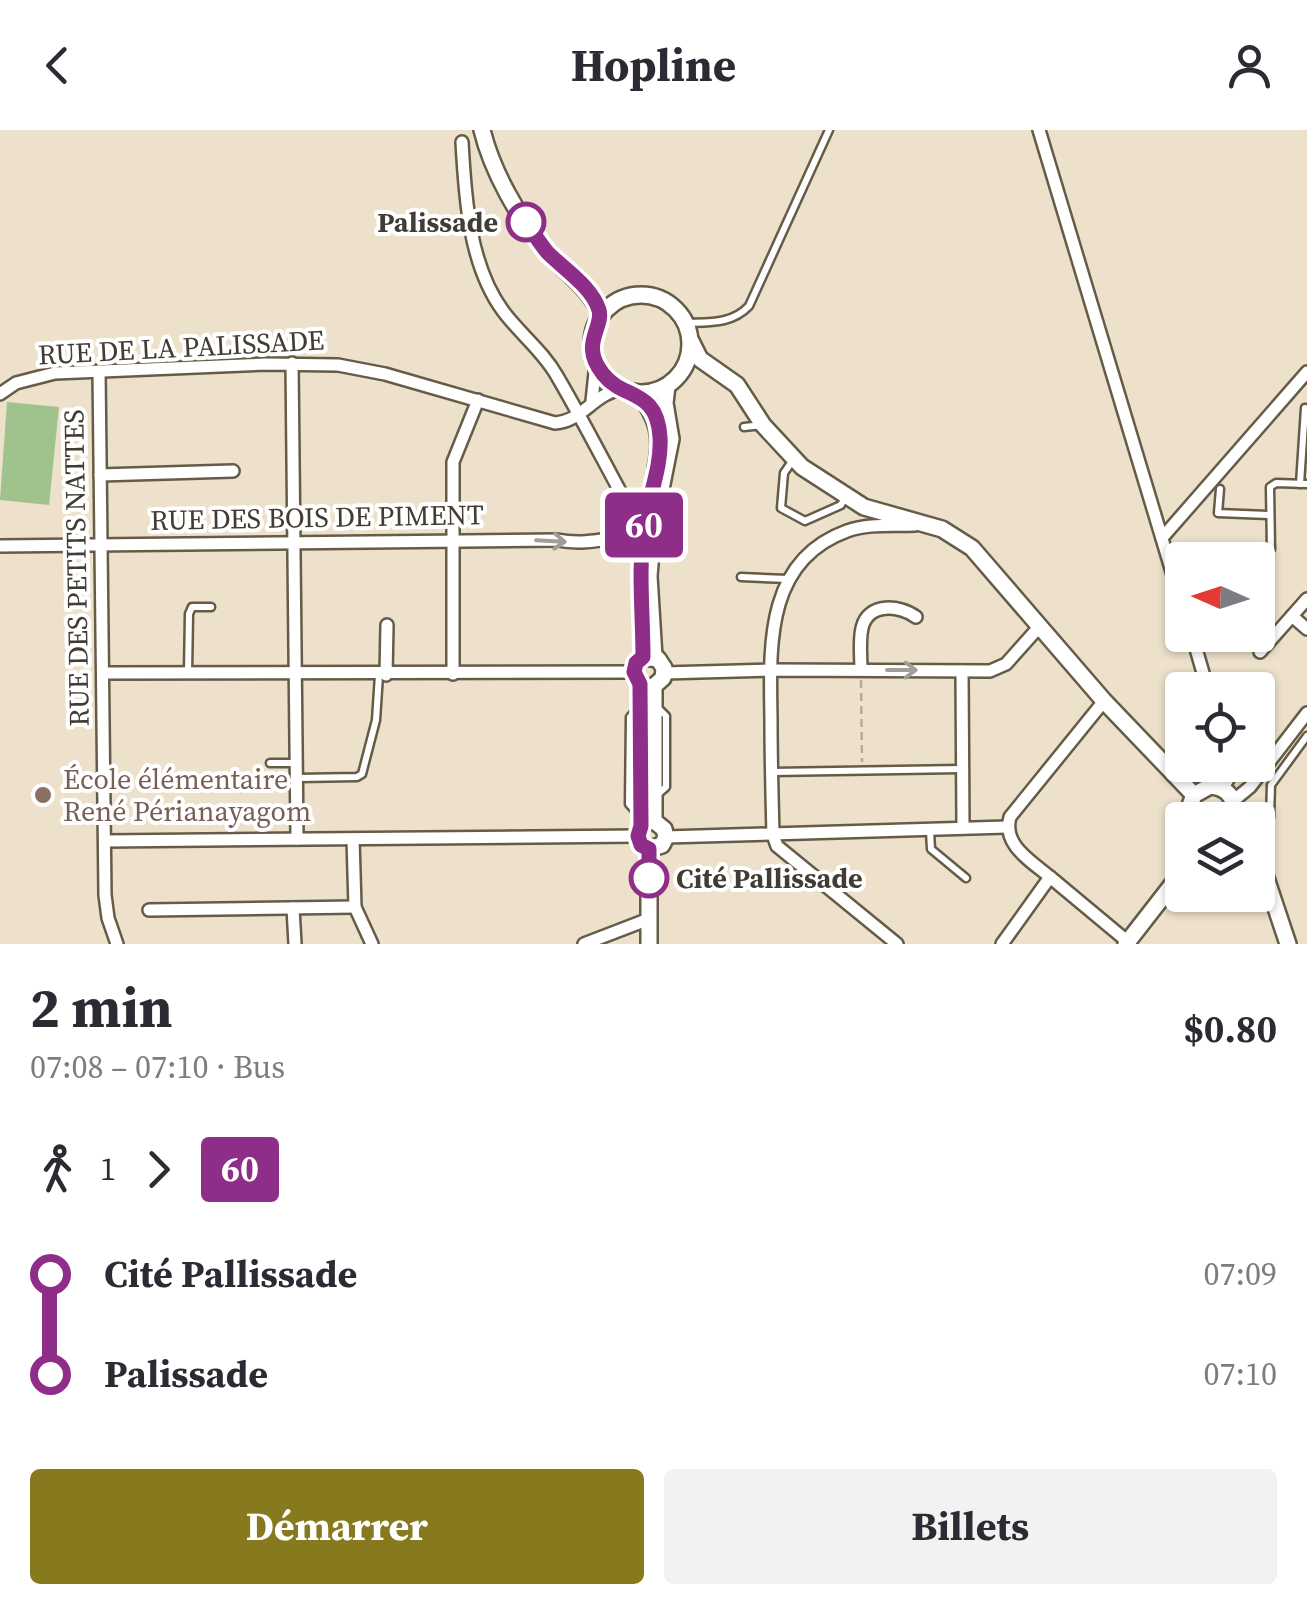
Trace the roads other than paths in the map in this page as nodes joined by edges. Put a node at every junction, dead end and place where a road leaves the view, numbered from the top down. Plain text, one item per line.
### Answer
1 (482, 130) edge
2 (828, 130) edge
3 (1039, 130) edge
4 (462, 142) dead end
5 (588, 292) junction
6 (618, 300) junction
7 (601, 316) junction
8 (686, 322) junction
9 (690, 340) junction
10 (292, 363) junction
11 (596, 364) junction
12 (708, 365) junction
13 (684, 369) junction
14 (99, 370) junction
15 (1307, 372) edge
16 (667, 386) junction
17 (630, 391) junction
18 (0, 394) edge
19 (478, 400) junction
20 (592, 401) junction
21 (1305, 408) edge
22 (578, 417) junction
23 (763, 424) junction
24 (744, 427) dead end
25 (794, 458) junction
26 (234, 471) dead end
27 (100, 475) junction
28 (1304, 484) edge
29 (1220, 489) dead end
30 (845, 497) junction
31 (1268, 515) junction
32 (925, 526) junction
33 (643, 535) junction
34 (1162, 538) junction
35 (454, 541) junction
36 (1272, 542) edge
37 (295, 543) junction
38 (101, 545) junction
39 (0, 546) edge
40 (1165, 548) edge
41 (741, 577) dead end
42 (788, 580) junction
43 (1307, 599) edge
44 (212, 607) dead end
45 (1292, 616) junction
46 (916, 617) dead end
47 (387, 625) dead end
48 (1039, 627) junction
49 (1307, 629) edge
50 (1275, 635) edge
51 (770, 670) junction
52 (861, 670) junction
53 (962, 670) junction
54 (102, 673) junction
55 (188, 674) junction
56 (383, 674) junction
57 (453, 674) junction
58 (296, 675) junction
59 (648, 680) junction
60 (1104, 702) junction
61 (1307, 714) edge
62 (1307, 736) edge
63 (1283, 758) junction
64 (296, 763) junction
65 (270, 764) dead end
66 (963, 769) junction
67 (772, 772) junction
68 (296, 778) junction
69 (1194, 795) junction
70 (1192, 802) edge
71 (1224, 802) edge
72 (1238, 802) edge
73 (1270, 802) edge
74 (1007, 827) junction
75 (963, 828) junction
76 (645, 830) junction
77 (930, 830) junction
78 (772, 835) junction
79 (666, 837) joint
80 (297, 839) junction
81 (353, 839) junction
82 (104, 840) junction
83 (1050, 876) junction
84 (966, 878) dead end
85 (1165, 894) edge
86 (1275, 903) edge
87 (355, 907) junction
88 (293, 908) junction
89 (148, 910) dead end
90 (649, 919) junction
91 (1127, 943) edge
92 (117, 944) edge
93 (295, 944) edge
94 (372, 944) edge
95 (584, 944) edge
96 (649, 944) edge
97 (897, 944) edge
98 (1002, 944) edge
99 (1288, 944) edge

1 - 5 main road
2 - 8 lane
3 - 34 street
4 - 22 street
5 - 6 main road
5 - 7 main road
6 - 7 main road
6 - 8 main road
7 - 11 main road
8 - 9 main road
9 - 12 main road
9 - 13 main road
10 - 14 street, RUE DE LA PALISSADE
10 - 19 street, RUE DE LA PALISSADE
10 - 37 street
11 - 17 main road
11 - 20 street
12 - 13 main road
12 - 23 main road
13 - 16 main road
14 - 18 street, RUE DE LA PALISSADE
14 - 27 street, RUE DES PETITS NATTES
15 - 34 street
16 - 17 main road
16 - 33 main road
17 - 20 street
17 - 33 main road
19 - 22 street, RUE DE LA PALISSADE
19 - 35 street
20 - 22 street
21 - 28 lane
22 - 33 street
23 - 24 lane
23 - 25 main road
25 - 30 main road
25 - 30 lane
26 - 27 street
27 - 38 street, RUE DES PETITS NATTES
28 - 31 lane
29 - 31 lane
30 - 32 main road
31 - 36 lane
32 - 42 street
32 - 48 main road
35 -> 33 street, RUE DES BOIS DE PIMENT
33 - 59 main road
34 - 40 street
35 - 37 street, RUE DES BOIS DE PIMENT
35 - 57 street
37 - 38 street, RUE DES BOIS DE PIMENT
37 - 58 street
38 - 39 street, RUE DES BOIS DE PIMENT
38 - 54 street, RUE DES PETITS NATTES
41 - 42 lane
42 - 51 street
43 - 45 street
44 - 55 lane
45 - 49 street
45 - 50 street
46 - 52 street
47 - 56 street
48 - 53 street
48 - 60 main road
51 - 52 street
51 - 59 street
51 - 67 street
52 -> 53 street
53 - 66 street
54 - 55 street
54 - 82 street, RUE DES PETITS NATTES
55 - 58 street
56 - 57 street
56 - 58 street
56 - 68 lane
57 - 59 street
58 - 64 street
59 - 76 main road
59 - 76 main road
60 - 69 main road
60 - 74 street
61 - 63 street
62 - 63 lane
63 - 72 street
63 - 73 lane
64 - 65 lane
64 - 68 street
66 - 67 lane
66 - 75 street
67 - 78 street
68 - 80 street
69 - 70 main road
69 - 71 main road
74 - 75 street
74 - 83 street
75 - 77 street
76 - 79 main road
76 - 81 street
76 - 90 main road
77 - 78 street
77 - 84 lane
78 - 79 street
78 - 97 street
80 - 81 street
80 - 82 street
81 - 87 street
82 - 92 street, RUE DES PETITS NATTES
83 - 91 street
83 - 98 street
85 - 91 main road
86 - 99 main road
87 - 88 street
87 - 94 street
88 - 89 street
88 - 93 street
90 - 95 street
90 - 96 main road

